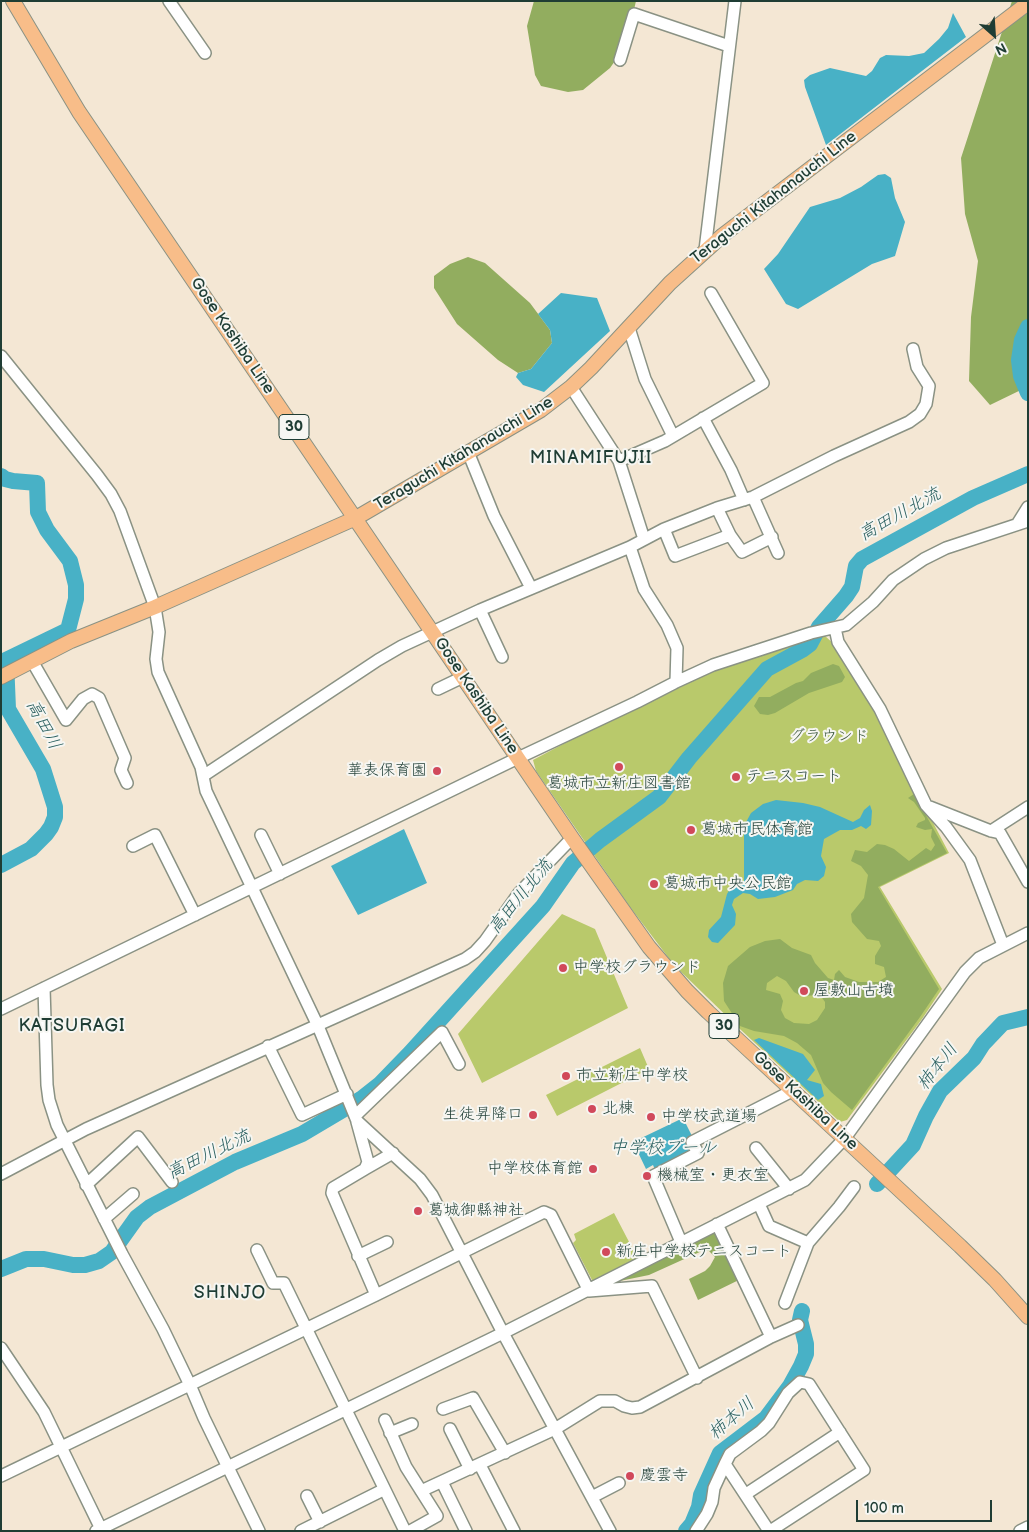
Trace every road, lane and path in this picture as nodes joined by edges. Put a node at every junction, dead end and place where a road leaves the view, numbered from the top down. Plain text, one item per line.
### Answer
1 (13, 1) edge
2 (169, 1) edge
3 (735, 1) edge
4 (1028, 3) edge
5 (729, 46) junction
6 (205, 53) dead end
7 (620, 60) dead end
8 (705, 250) junction
9 (710, 293) dead end
10 (629, 328) junction
11 (913, 349) dead end
12 (1, 356) edge
13 (571, 387) junction
14 (703, 418) junction
15 (673, 436) junction
16 (468, 452) junction
17 (620, 461) junction
18 (748, 499) junction
19 (1028, 507) edge
20 (717, 508) junction
21 (356, 518) junction
22 (1023, 522) edge
23 (664, 529) junction
24 (730, 535) junction
25 (772, 537) junction
26 (644, 538) junction
27 (630, 546) junction
28 (778, 553) dead end
29 (531, 588) junction
30 (155, 607) junction
31 (480, 610) junction
32 (829, 630) junction
33 (433, 632) junction
34 (502, 657) dead end
35 (32, 661) junction
36 (7, 674) edge
37 (463, 677) junction
38 (676, 682) junction
39 (438, 689) dead end
40 (518, 758) junction
41 (203, 776) junction
42 (127, 784) dead end
43 (926, 805) junction
44 (1028, 807) edge
45 (991, 831) junction
46 (261, 835) dead end
47 (133, 846) dead end
48 (580, 849) junction
49 (280, 874) junction
50 (1028, 882) edge
51 (252, 887) junction
52 (195, 915) junction
53 (1028, 933) edge
54 (1003, 945) junction
55 (44, 988) junction
56 (1, 1009) edge
57 (318, 1026) junction
58 (268, 1046) junction
59 (459, 1064) dead end
60 (794, 1090) junction
61 (346, 1094) junction
62 (355, 1116) junction
63 (845, 1138) junction
64 (64, 1141) junction
65 (756, 1148) dead end
66 (393, 1153) junction
67 (365, 1169) junction
68 (1, 1174) edge
69 (172, 1182) dead end
70 (86, 1185) junction
71 (854, 1187) dead end
72 (789, 1189) junction
73 (133, 1194) dead end
74 (759, 1204) junction
75 (104, 1219) junction
76 (717, 1224) junction
77 (387, 1242) dead end
78 (681, 1242) junction
79 (808, 1242) junction
80 (257, 1250) dead end
81 (461, 1254) junction
82 (358, 1256) junction
83 (589, 1291) junction
84 (376, 1296) junction
85 (785, 1303) dead end
86 (1028, 1317) edge
87 (798, 1325) dead end
88 (306, 1329) junction
89 (503, 1333) junction
90 (771, 1338) junction
91 (1, 1348) edge
92 (6, 1363) edge
93 (697, 1378) junction
94 (190, 1385) junction
95 (344, 1409) junction
96 (443, 1409) dead end
97 (385, 1420) dead end
98 (412, 1424) dead end
99 (450, 1429) dead end
100 (554, 1429) junction
101 (840, 1432) junction
102 (390, 1433) junction
103 (62, 1447) junction
104 (505, 1453) junction
105 (725, 1464) junction
106 (228, 1467) junction
107 (475, 1467) junction
108 (1, 1476) edge
109 (442, 1482) junction
110 (619, 1483) dead end
111 (383, 1490) junction
112 (421, 1491) junction
113 (746, 1494) junction
114 (307, 1496) dead end
115 (592, 1496) junction
116 (320, 1522) junction
117 (1028, 1527) edge
118 (100, 1530) edge
119 (259, 1531) edge
120 (301, 1531) edge
121 (405, 1531) edge
122 (410, 1531) edge
123 (466, 1531) edge
124 (514, 1531) edge
125 (610, 1531) edge
126 (696, 1531) edge
127 (769, 1531) edge
128 (1020, 1531) edge

1 - 21 main road, Gose Kashiba Line / 30
2 - 6 street
3 - 5 street
4 - 8 main road, Teraguchi Kitahanauchi Line
5 - 7 street
5 - 8 street
8 - 10 main road, Teraguchi Kitahanauchi Line
9 - 14 street
10 - 13 main road, Teraguchi Kitahanauchi Line
10 - 15 street
11 - 18 street
12 - 30 street
13 - 16 main road, Teraguchi Kitahanauchi Line
13 - 17 street
14 - 15 street
14 - 18 street
15 - 17 street
16 - 21 main road, Teraguchi Kitahanauchi Line
16 - 29 street
17 - 26 street
18 - 20 street
18 - 25 street
19 - 22 street
20 - 23 street
20 - 24 street
21 - 30 main road, Teraguchi Kitahanauchi Line
21 - 33 main road, Gose Kashiba Line / 30
22 - 32 street
23 - 24 street
23 - 26 street
24 - 25 street
25 - 28 street
26 - 27 street
27 - 29 street
27 - 38 street
29 - 31 street
30 - 35 main road, Teraguchi Kitahanauchi Line
30 - 41 street
31 - 33 street
31 - 34 street
32 - 38 street
32 - 43 street
33 - 37 main road, Gose Kashiba Line / 30
33 - 41 street
35 - 36 main road, Teraguchi Kitahanauchi Line
35 - 42 street
37 - 39 street
37 - 40 main road, Gose Kashiba Line / 30
38 - 40 street
40 - 48 main road, Gose Kashiba Line / 30
40 - 49 street
41 - 51 street
43 - 45 street
43 - 54 street
44 - 45 street
45 - 50 street
46 - 49 street
47 - 52 street
48 - 57 street
48 - 60 main road, Gose Kashiba Line / 30
49 - 51 street
51 - 52 street
51 - 57 street
52 - 55 street
53 - 54 street
54 - 63 street
55 - 56 street
55 - 64 street
57 - 58 street
57 - 61 street
58 - 61 street
58 - 64 street
59 - 62 street
60 - 63 main road, Gose Kashiba Line / 30
60 - 78 street
61 - 62 street
62 - 66 street
62 - 67 street
63 - 72 street
63 - 86 main road, Gose Kashiba Line / 30
64 - 68 street
64 - 70 street
65 - 72 street
66 - 67 street
66 - 81 street
67 - 82 street
69 - 70 street
70 - 75 street
71 - 79 street
72 - 74 street
73 - 75 street
74 - 76 street
74 - 79 street
75 - 94 street
76 - 78 street
76 - 90 street
77 - 82 street
78 - 83 street
79 - 85 street
80 - 88 street
81 - 83 street
81 - 84 street
81 - 89 street
82 - 84 street
83 - 89 street
83 - 93 street
84 - 88 street
87 - 90 street
88 - 94 street
88 - 95 street
89 - 95 street
89 - 100 street
90 - 93 street
91 - 92 street
92 - 103 street
93 - 100 street
94 - 103 street
94 - 106 street
95 - 106 street
95 - 111 street
96 - 104 street
97 - 102 street
98 - 102 street
99 - 107 street
100 - 104 street
100 - 115 street
101 - 105 street
101 - 113 street
101 - 127 street
102 - 112 street
103 - 108 street
103 - 118 street
104 - 107 street
105 - 113 street
105 - 126 street
106 - 118 street
106 - 119 street
107 - 109 street
107 - 124 street
109 - 112 street
109 - 123 street
110 - 115 street
111 - 116 street
111 - 121 street
112 - 122 street
113 - 127 street
114 - 116 street
115 - 125 street
116 - 120 street
117 - 128 street

